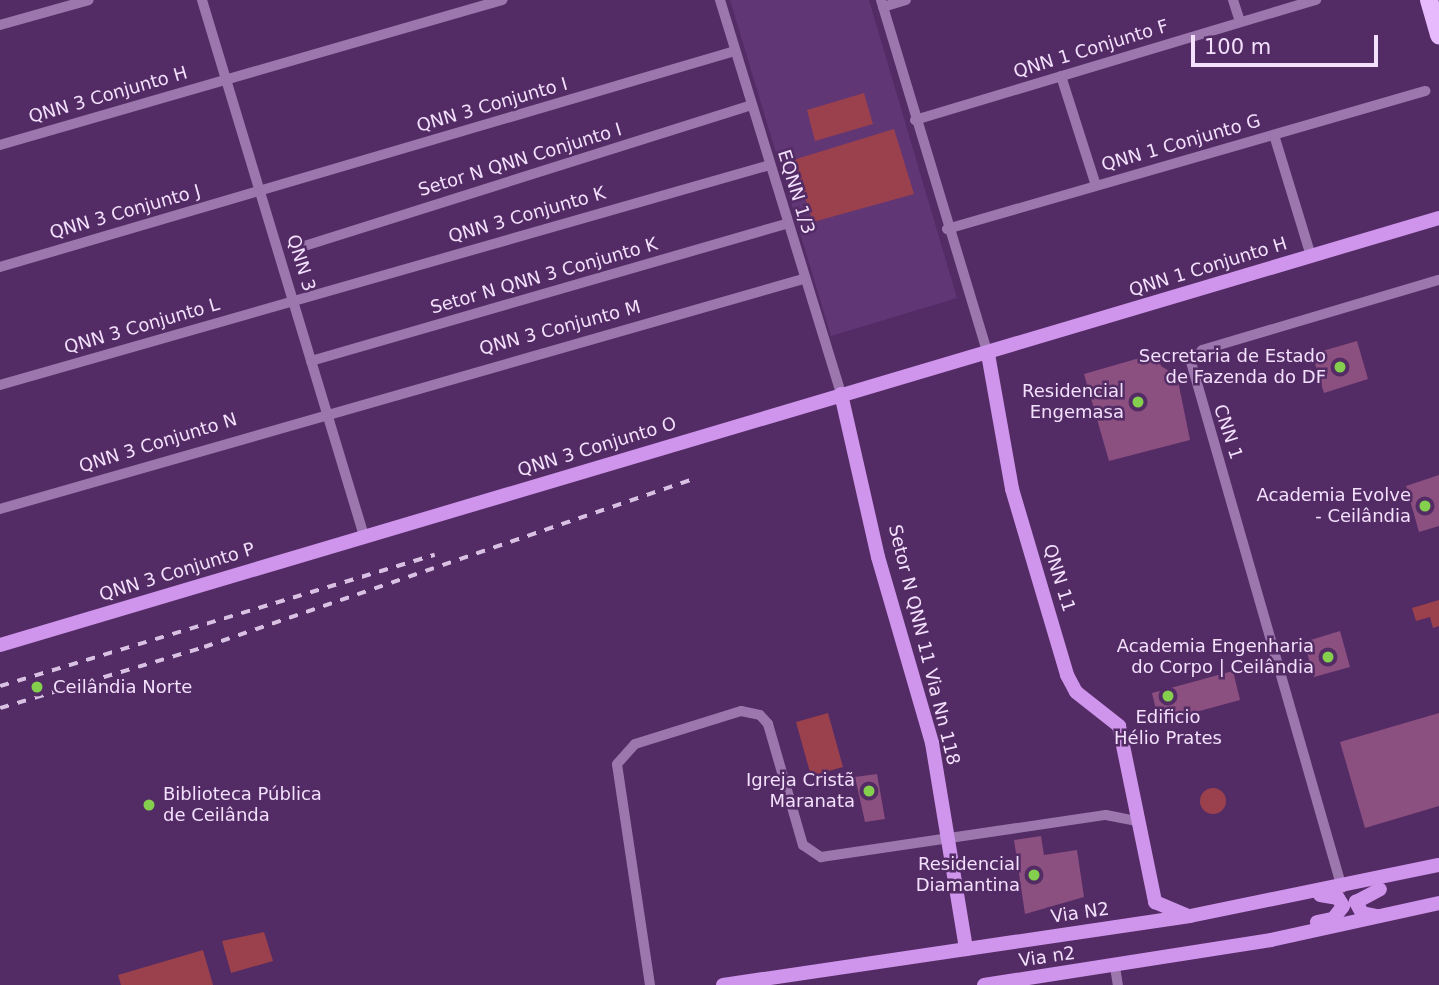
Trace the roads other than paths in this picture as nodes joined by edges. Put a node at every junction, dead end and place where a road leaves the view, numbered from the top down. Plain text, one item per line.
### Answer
1 (89, 0) edge
2 (202, 0) edge
3 (502, 0) edge
4 (720, 0) edge
5 (906, 0) edge
6 (1233, 0) edge
7 (1316, 0) edge
8 (1429, 0) edge
9 (882, 3) edge
10 (1240, 22) junction
11 (0, 24) edge
12 (1439, 36) edge
13 (735, 51) junction
14 (1061, 76) junction
15 (226, 79) junction
16 (1426, 91) dead end
17 (751, 105) junction
18 (915, 120) junction
19 (1274, 135) junction
20 (0, 145) edge
21 (770, 165) junction
22 (1096, 186) junction
23 (260, 191) junction
24 (1439, 218) edge
25 (787, 224) junction
26 (947, 229) junction
27 (299, 248) dead end
28 (1311, 256) junction
29 (0, 267) edge
30 (803, 279) junction
31 (1439, 280) edge
32 (294, 300) junction
33 (988, 354) junction
34 (311, 361) junction
35 (0, 385) edge
36 (841, 394) junction
37 (326, 411) junction
38 (0, 509) edge
39 (364, 537) junction
40 (0, 645) edge
41 (1138, 821) junction
42 (948, 839) junction
43 (1439, 865) edge
44 (1439, 875) edge
45 (1342, 888) junction
46 (1314, 894) junction
47 (1439, 903) edge
48 (1190, 916) junction
49 (1387, 917) junction
50 (966, 949) junction
51 (1187, 955) junction
52 (1115, 967) junction
53 (826, 970) junction
54 (650, 985) edge
55 (723, 985) edge
56 (770, 985) edge
57 (984, 985) edge
58 (1118, 985) edge

1 - 11 street
2 - 15 street, QNN 3
3 - 15 street, QNN 3 Conjunto H
4 - 13 street, EQNN 1/3
5 - 9 street
6 - 10 street
7 - 10 street, QNN 1 Conjunto F
8 - 12 main road
9 - 18 street
10 - 14 street, QNN 1 Conjunto F
13 - 17 street, EQNN 1/3
13 - 23 street, QNN 3 Conjunto I
14 - 18 street, QNN 1 Conjunto F
14 - 22 street
15 - 20 street, QNN 3 Conjunto H
15 - 23 street, QNN 3
16 - 19 street, QNN 1 Conjunto G
17 - 21 street, EQNN 1/3
17 - 27 street, Setor N QNN Conjunto I
18 - 26 street
19 - 22 street, QNN 1 Conjunto G
19 - 28 street
21 - 25 street, EQNN 1/3
21 - 32 street, QNN 3 Conjunto K
22 - 26 street, QNN 1 Conjunto G
23 - 29 street, QNN 3 Conjunto J
23 - 32 street, QNN 3
24 - 28 street, QNN 1 Conjunto H
25 - 30 street, EQNN 1/3
25 - 34 street, Setor N QNN 3 Conjunto K
26 - 33 street
28 - 33 street, QNN 1 Conjunto H
30 - 36 street, EQNN 1/3
30 - 37 street, QNN 3 Conjunto M
31 - 45 street, CNN 1
32 - 34 street, QNN 3
32 - 35 street, QNN 3 Conjunto L
33 - 36 street
33 - 41 street, QNN 11
34 - 37 street, QNN 3
36 - 39 street, QNN 3 Conjunto O
36 - 42 street, Setor N QNN 11 Via Nn 118
37 - 38 street, QNN 3 Conjunto N
37 - 39 street, QNN 3
39 - 40 street, QNN 3 Conjunto P
41 - 42 street
41 - 48 street, QNN 11
42 - 50 street, Setor N QNN 11 Via Nn 118
42 - 54 street
43 - 45 street, Via N2
44 - 49 street
45 - 46 street, Via N2
46 - 48 street, Via N2
46 - 51 street
47 - 49 street
48 - 50 street, Via N2
49 - 51 street
50 - 53 street, Via N2
51 - 52 street
52 - 57 street, Via n2
52 - 58 street
53 - 55 street, Via N2
53 - 56 street

